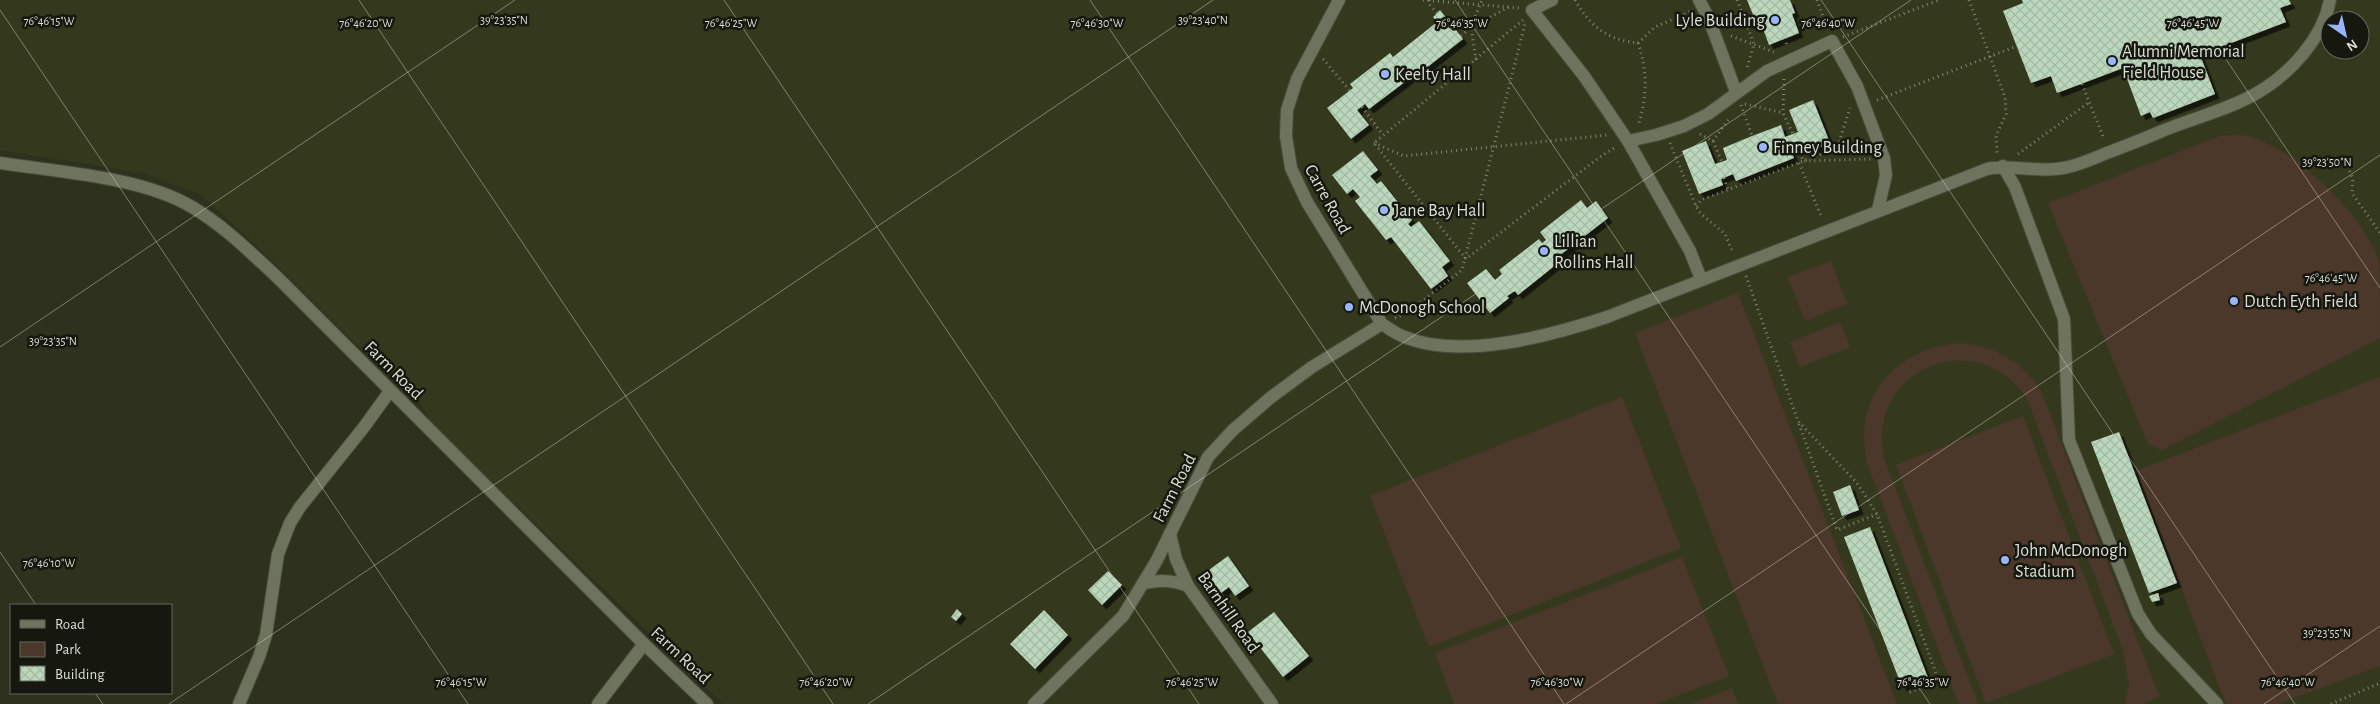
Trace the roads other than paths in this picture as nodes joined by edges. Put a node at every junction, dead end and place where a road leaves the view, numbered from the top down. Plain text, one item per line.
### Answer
1 (1339, 0) edge
2 (1552, 0) edge
3 (2330, 0) edge
4 (1701, 3) edge
5 (1738, 98) junction
6 (1628, 141) junction
7 (0, 162) edge
8 (2003, 166) junction
9 (1878, 210) junction
10 (1701, 279) junction
11 (1382, 324) junction
12 (390, 390) junction
13 (1170, 534) junction
14 (1144, 583) junction
15 (1188, 586) junction
16 (644, 644) junction
17 (239, 704) edge
18 (598, 704) edge
19 (707, 704) edge
20 (1034, 704) edge
21 (1272, 704) edge
22 (2217, 704) edge

1 - 11 street, Carre Road
2 - 6 street
3 - 8 street
4 - 5 street
5 - 6 street
5 - 9 street
6 - 10 street
7 - 12 street, Farm Road
8 - 9 street
8 - 22 street
9 - 10 street
10 - 11 street
11 - 13 street, Farm Road
12 - 16 street, Farm Road
12 - 17 street
13 - 14 street, Farm Road
13 - 15 street, Barnhill Road
14 - 15 street
14 - 20 street, Farm Road
15 - 21 street, Barnhill Road
16 - 18 street
16 - 19 street, Farm Road

